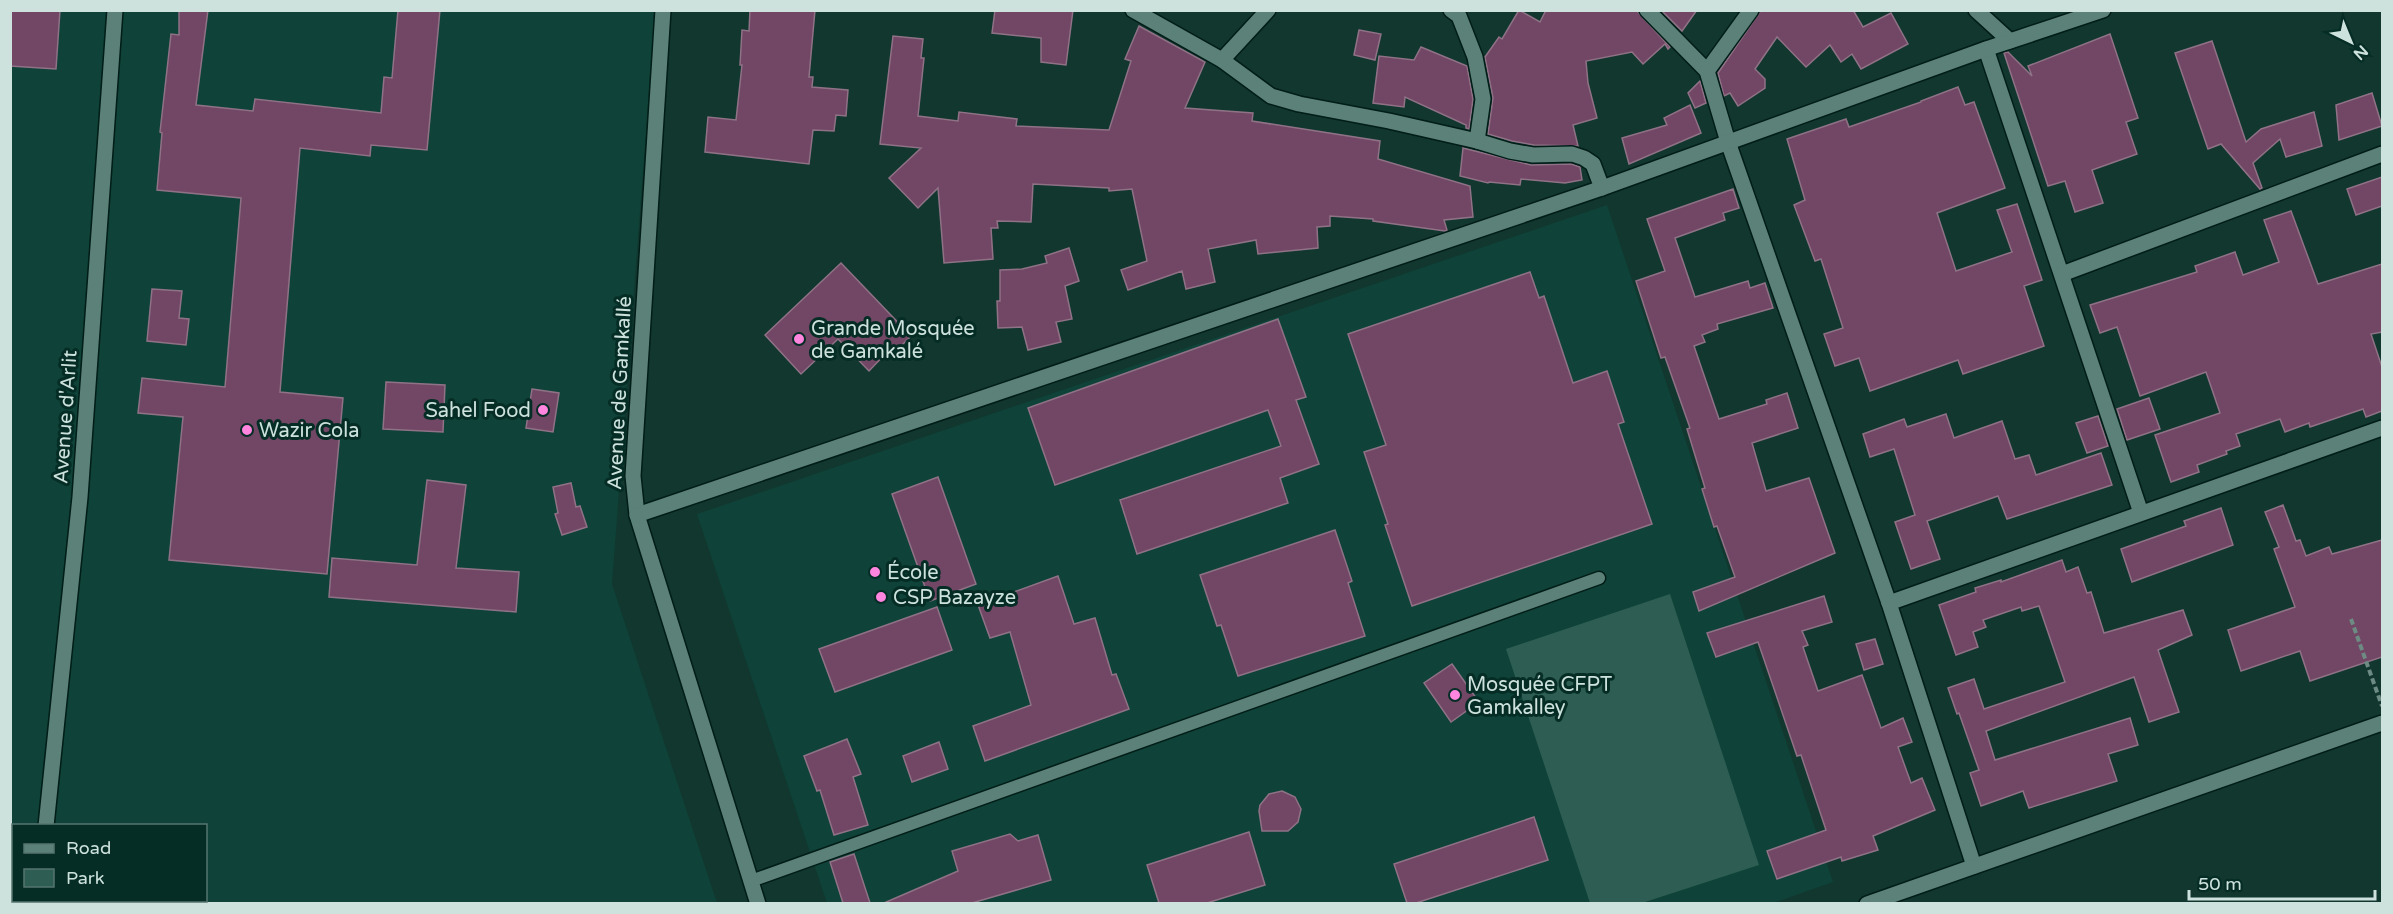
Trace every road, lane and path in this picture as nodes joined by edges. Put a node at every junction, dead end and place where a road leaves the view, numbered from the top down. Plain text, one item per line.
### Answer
1 (115, 10) edge
2 (663, 10) edge
3 (1133, 10) edge
4 (1268, 10) edge
5 (1451, 10) edge
6 (1647, 10) edge
7 (1751, 10) edge
8 (1976, 10) edge
9 (2103, 10) edge
10 (2010, 41) junction
11 (1986, 49) junction
12 (1222, 60) junction
13 (1707, 71) junction
14 (1477, 141) junction
15 (1728, 142) junction
16 (2382, 154) edge
17 (1602, 188) junction
18 (2062, 274) junction
19 (2382, 428) edge
20 (2141, 513) junction
21 (637, 515) junction
22 (1599, 578) dead end
23 (1889, 603) junction
24 (2351, 619) dead end
25 (2382, 706) edge
26 (2382, 723) edge
27 (46, 824) edge
28 (1974, 867) junction
29 (751, 881) junction
30 (758, 903) edge
31 (1867, 903) edge

1 - 27 street, Avenue d'Arlit
2 - 21 street, Avenue de Gamkallé
3 - 12 street
4 - 12 street
5 - 14 street
6 - 13 street
7 - 13 street
8 - 10 street
9 - 10 street
10 - 11 street
11 - 15 street
11 - 18 street
12 - 14 street
13 - 15 street
14 - 17 street
15 - 17 street
15 - 23 street
16 - 18 street
17 - 21 street
18 - 20 street
19 - 20 street
20 - 23 street
21 - 29 street, Avenue de Gamkallé
22 - 29 lane
23 - 28 street
24 - 25 path
26 - 28 street
28 - 31 street
29 - 30 street, Avenue de Gamkallé

